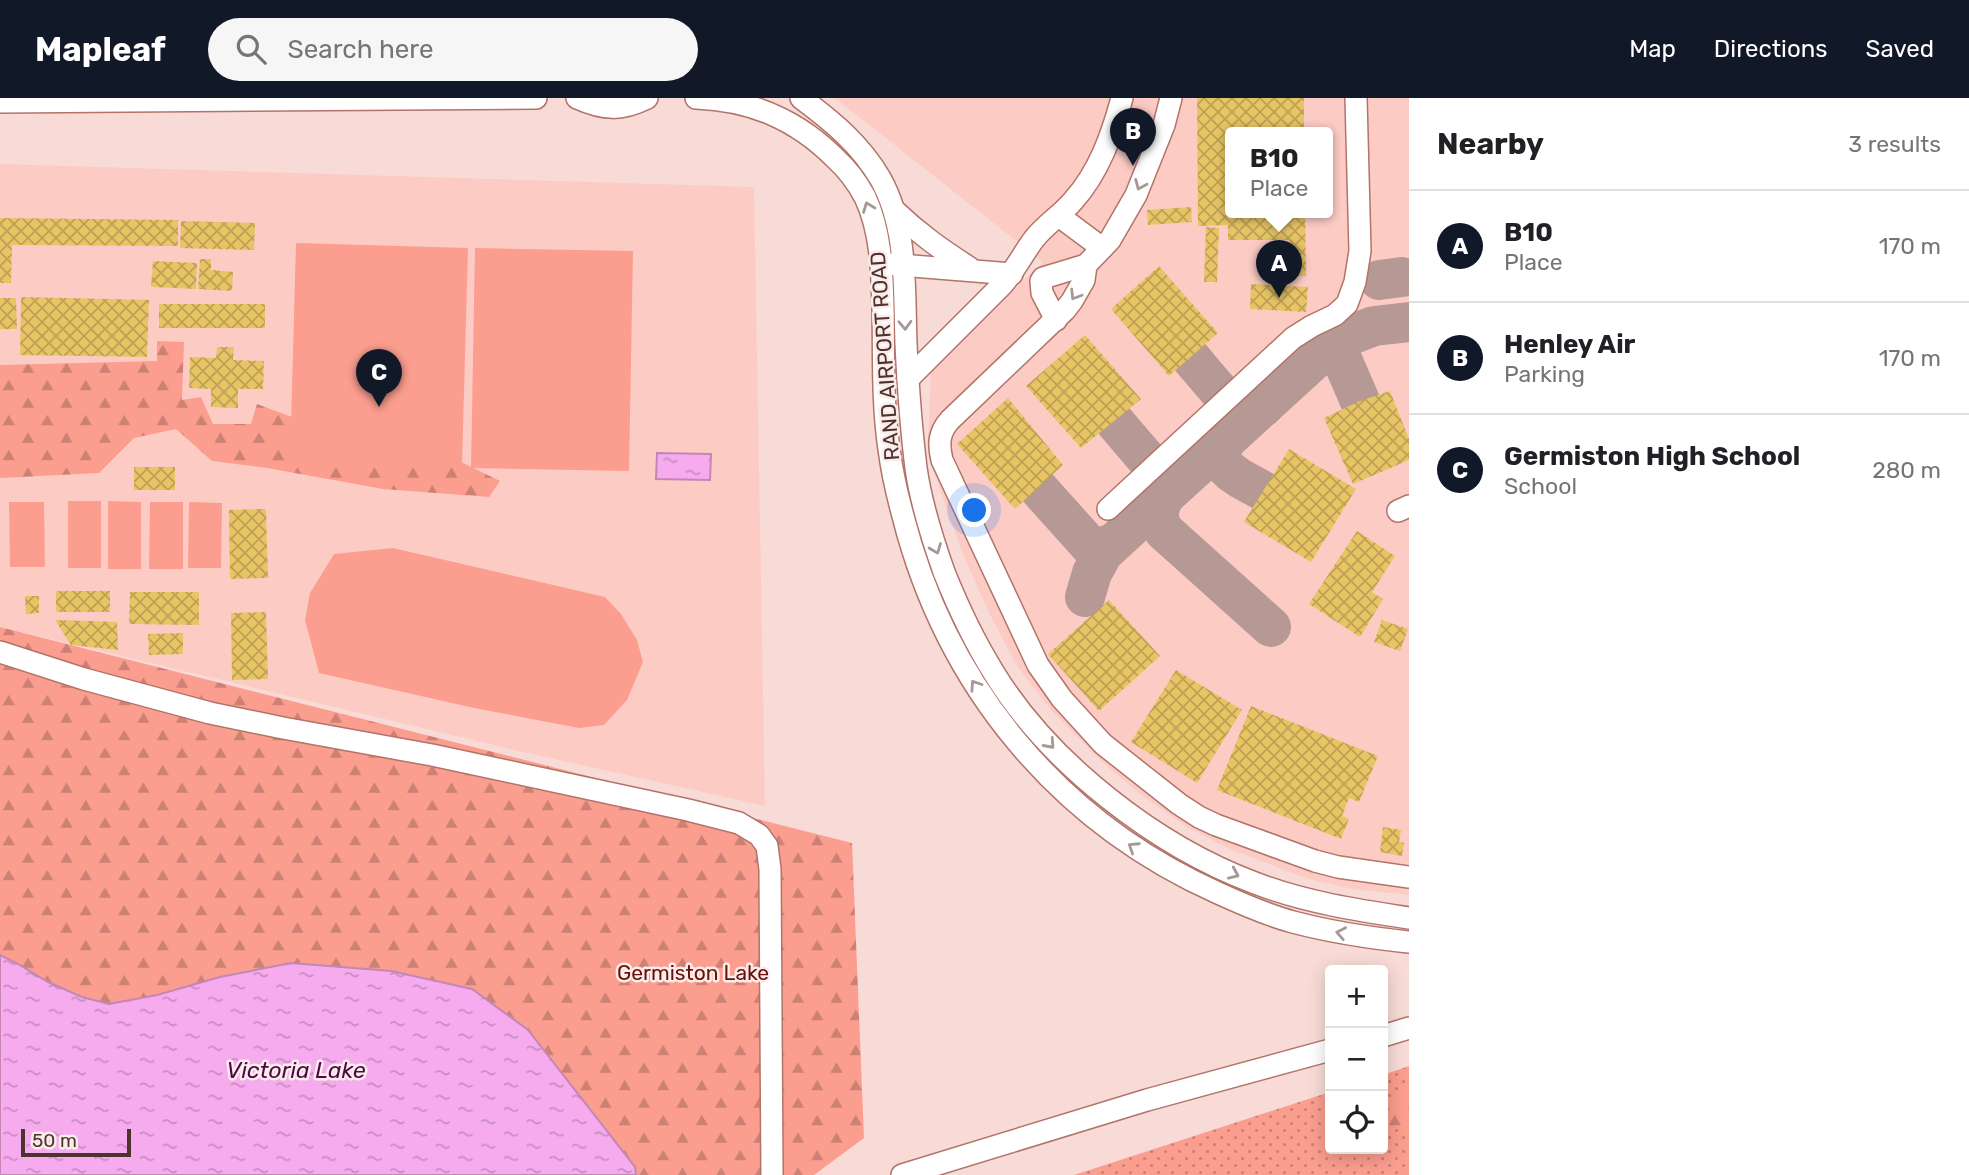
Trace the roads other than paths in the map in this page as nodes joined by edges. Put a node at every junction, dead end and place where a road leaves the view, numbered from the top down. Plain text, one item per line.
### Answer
1 (536, 98) edge
2 (578, 98) edge
3 (647, 98) edge
4 (696, 98) edge
5 (801, 98) edge
6 (1122, 98) edge
7 (1171, 98) edge
8 (1356, 98) edge
9 (153, 100) edge
10 (0, 102) edge
11 (894, 210) junction
12 (1059, 216) junction
13 (1102, 248) junction
14 (1086, 265) junction
15 (974, 270) junction
16 (881, 272) junction
17 (903, 272) junction
18 (1007, 279) junction
19 (1056, 320) junction
20 (908, 379) junction
21 (1108, 509) dead end
22 (0, 652) edge
23 (1409, 877) edge
24 (1409, 918) edge
25 (1409, 942) edge
26 (1409, 1028) edge
27 (1388, 1034) edge
28 (1325, 1051) edge
29 (952, 1167) edge
30 (772, 1175) edge
31 (902, 1175) edge

1 - 9 street
2 - 3 street
16 -> 4 street, RAND AIRPORT ROAD
5 - 11 street, RAND AIRPORT ROAD
6 - 12 street
7 -> 13 street
8 - 21 street
9 - 10 street
11 - 15 street
11 - 17 street, RAND AIRPORT ROAD
12 - 13 street
12 - 18 street
13 - 14 street
14 -> 19 street
14 - 19 street
15 - 17 street
15 - 18 street
16 - 17 street
25 -> 16 street, RAND AIRPORT ROAD
17 - 18 street
17 -> 20 street, RAND AIRPORT ROAD
18 - 20 street
19 - 23 street
20 -> 24 street, RAND AIRPORT ROAD
22 - 30 street
26 - 27 street
28 - 29 street
29 - 31 street

